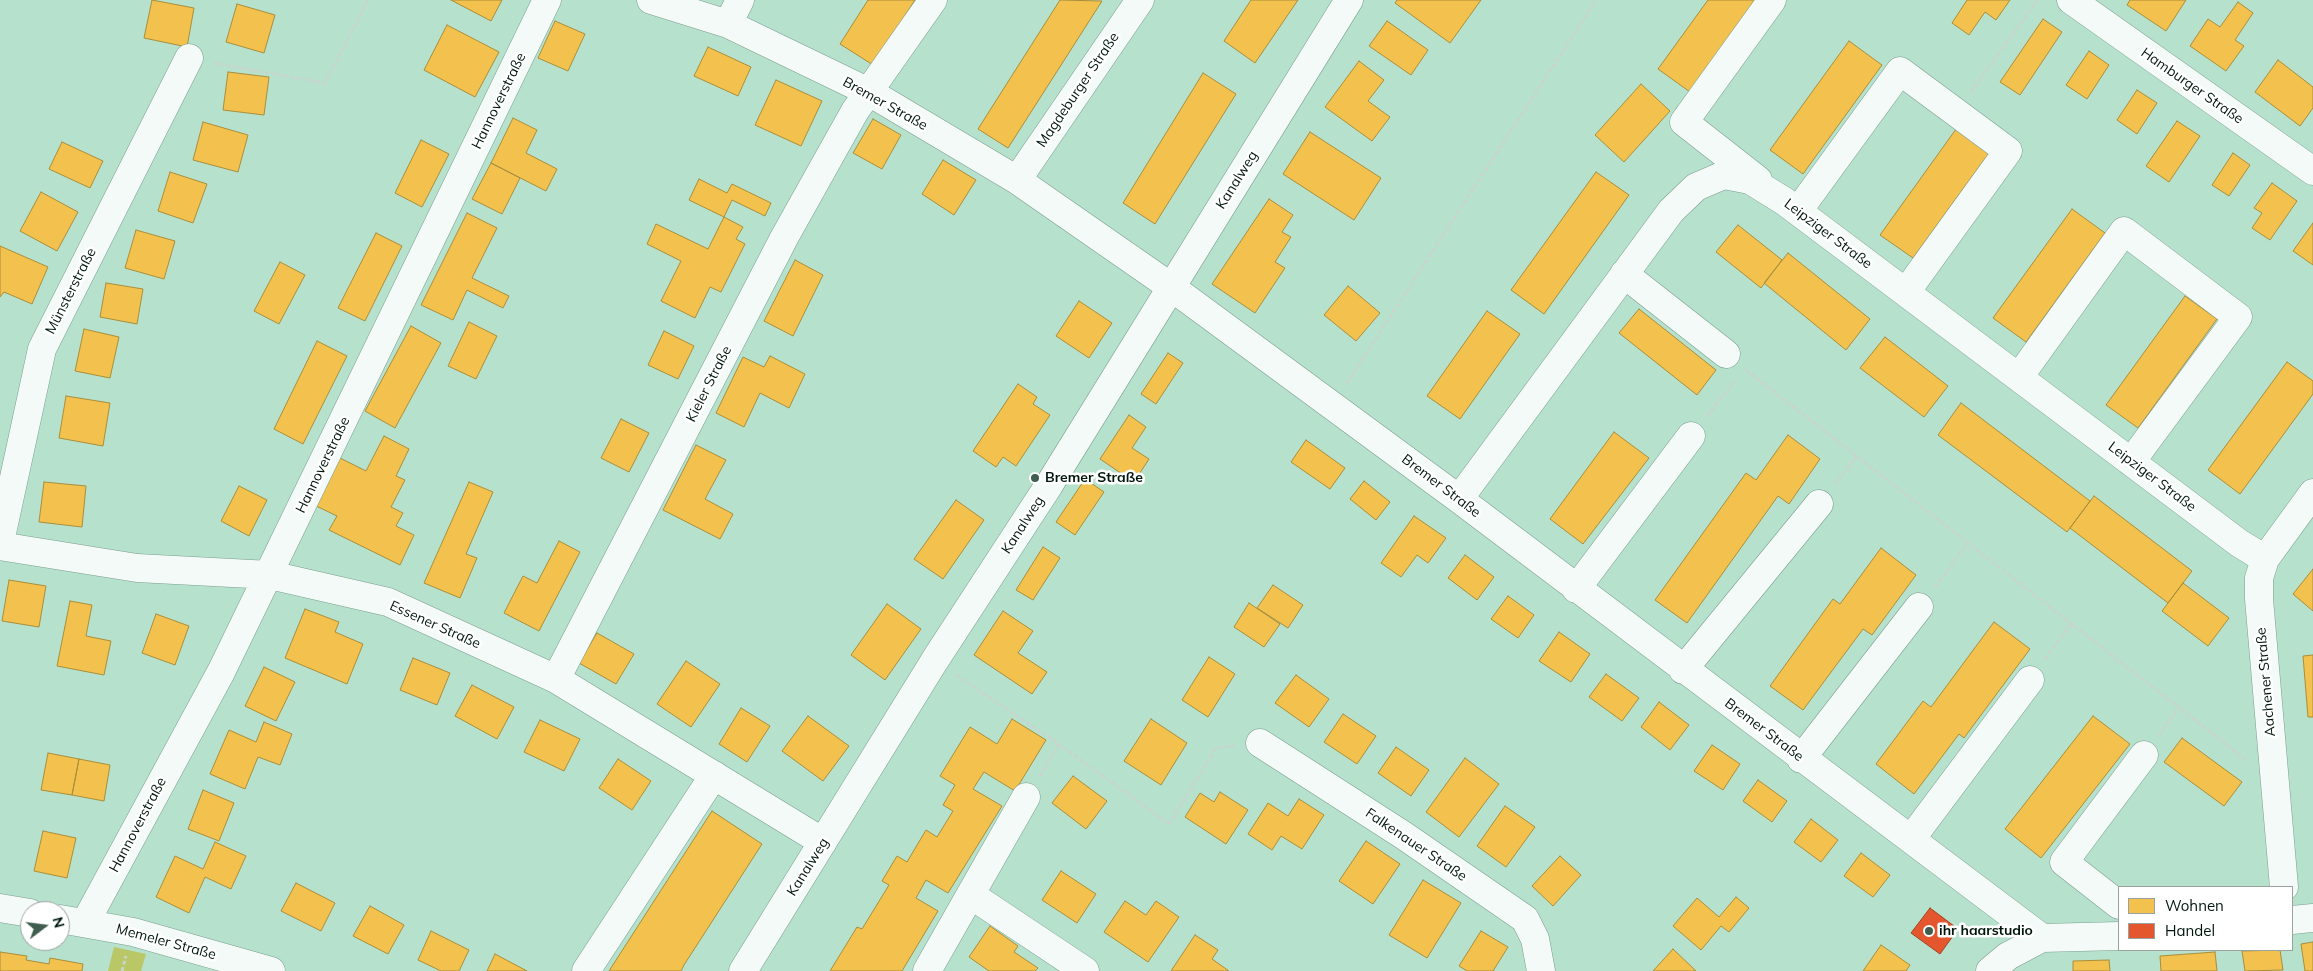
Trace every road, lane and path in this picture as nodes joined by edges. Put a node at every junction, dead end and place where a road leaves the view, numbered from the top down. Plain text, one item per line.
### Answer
1 (368, 0) edge
2 (547, 0) edge
3 (650, 0) edge
4 (740, 0) edge
5 (934, 0) edge
6 (1140, 0) edge
7 (1348, 0) edge
8 (1596, 0) edge
9 (1772, 0) edge
10 (2037, 0) edge
11 (2071, 0) edge
12 (728, 24) junction
13 (189, 58) joint
14 (869, 92) junction
15 (1956, 113) junction
16 (2313, 171) edge
17 (1016, 180) junction
18 (1791, 206) junction
19 (1624, 274) junction
20 (1171, 287) junction
21 (1906, 292) junction
22 (1726, 354) dead end
23 (2019, 377) junction
24 (1332, 406) junction
25 (1692, 436) joint
26 (1857, 456) junction
27 (2131, 462) junction
28 (1459, 499) junction
29 (1819, 504) joint
30 (2308, 510) edge
31 (0, 542) edge
32 (1968, 543) junction
33 (0, 546) edge
34 (2265, 559) junction
35 (270, 574) junction
36 (1576, 589) junction
37 (1919, 607) joint
38 (2071, 624) junction
39 (935, 660) junction
40 (1684, 670) junction
41 (556, 679) junction
42 (2030, 680) joint
43 (2179, 707) junction
44 (1260, 743) joint
45 (1059, 744) junction
46 (2144, 755) joint
47 (1801, 759) junction
48 (714, 776) junction
49 (2275, 782) junction
50 (1026, 797) joint
51 (1911, 839) junction
52 (823, 842) junction
53 (2284, 886) edge
54 (971, 895) junction
55 (2118, 904) edge
56 (0, 908) edge
57 (20, 911) edge
58 (2313, 918) edge
59 (2293, 920) edge
60 (72, 921) edge
61 (2118, 936) edge
62 (2042, 938) junction
63 (271, 971) edge
64 (586, 971) edge
65 (743, 971) edge
66 (927, 971) edge
67 (1085, 971) edge
68 (1540, 971) edge
69 (1990, 971) edge

1 - 13 path
2 - 35 street, Hannoverstraße
3 - 12 street, Bremer Straße
4 - 12 street
5 - 14 street, Kieler Straße
6 - 17 street, Magdeburger Straße
7 - 20 street, Kanalweg
8 - 24 path
9 - 18 street
10 - 15 path
11 - 16 street, Hamburger Straße
12 - 14 street, Bremer Straße
13 - 31 street, Münsterstraße
14 - 17 street, Bremer Straße
14 - 41 street, Kieler Straße
15 - 18 street
15 - 21 street
17 - 20 street, Bremer Straße
18 - 19 street, Leipziger Straße
18 - 21 street, Leipziger Straße
19 - 22 street
19 - 28 street, Leipziger Straße
20 - 24 street, Bremer Straße
20 - 39 street, Kanalweg
21 - 23 street, Leipziger Straße
23 - 27 street, Leipziger Straße
23 - 27 street
24 - 28 street, Bremer Straße
25 - 26 path
25 - 36 street
26 - 29 path
26 - 32 path
27 - 34 street, Leipziger Straße
28 - 36 street, Bremer Straße
29 - 40 street
30 - 34 street, Aachener Straße
32 - 37 path
32 - 38 path
33 - 35 street, Essener Straße
34 - 49 street, Aachener Straße
35 - 41 street, Essener Straße
35 - 60 street, Hannoverstraße
36 - 40 street, Bremer Straße
37 - 47 street
38 - 42 path
38 - 43 path
39 - 45 path
39 - 52 street, Kanalweg
40 - 47 street, Bremer Straße
41 - 48 street, Essener Straße
42 - 51 street
43 - 46 path
43 - 49 path
44 - 45 path
44 - 68 street, Falkenauer Straße
45 - 50 path
46 - 55 street
47 - 51 street, Bremer Straße
48 - 52 street, Essener Straße
48 - 64 street
49 - 53 street, Aachener Straße
50 - 54 street
51 - 62 street, Bremer Straße
52 - 65 street, Kanalweg
54 - 66 street
54 - 67 street
56 - 57 street
58 - 59 street
60 - 63 street, Memeler Straße
61 - 62 street
62 - 69 street

